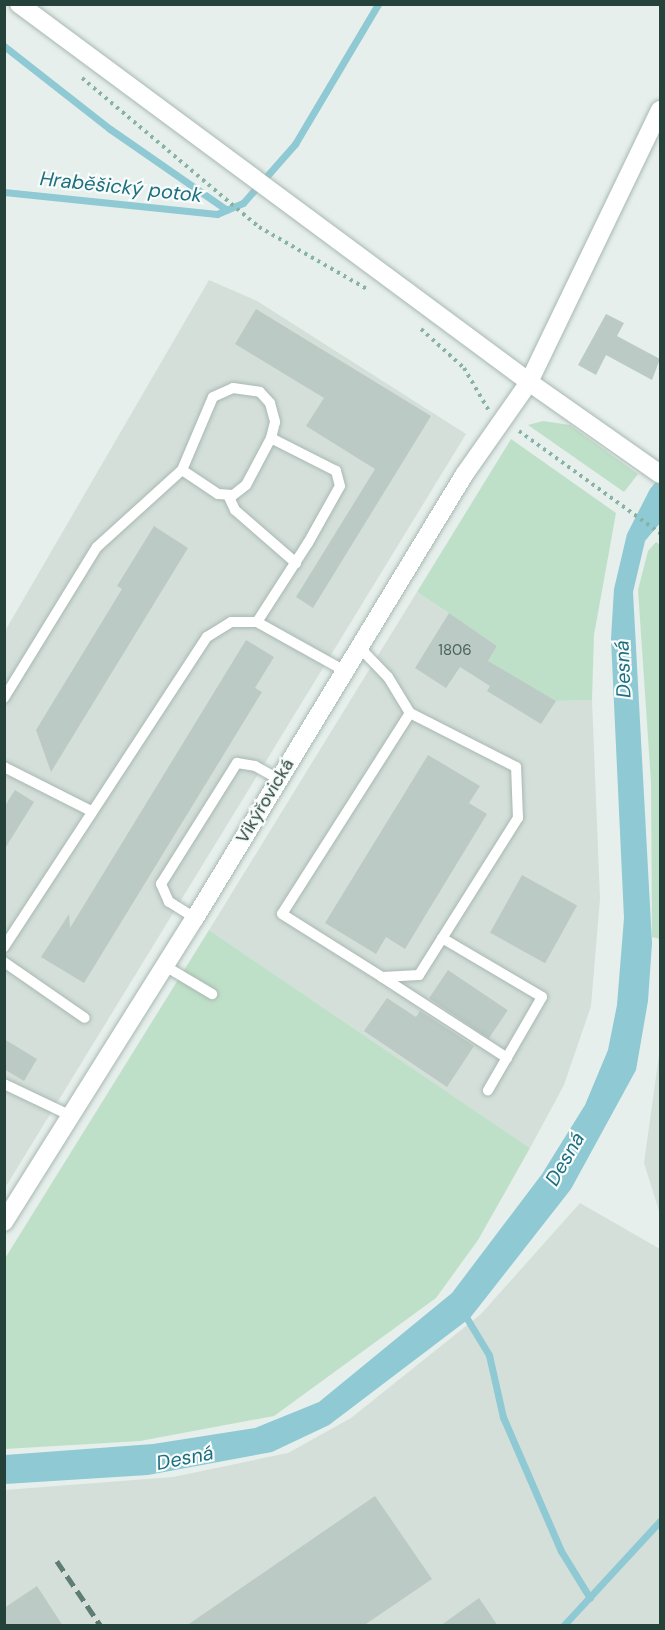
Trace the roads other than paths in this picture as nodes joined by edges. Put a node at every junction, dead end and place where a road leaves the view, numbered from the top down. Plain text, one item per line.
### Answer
1 (19, 4) edge
2 (660, 110) edge
3 (529, 382) junction
4 (271, 438) junction
5 (182, 470) junction
6 (660, 474) edge
7 (228, 495) junction
8 (296, 563) junction
9 (257, 622) junction
10 (359, 647) junction
11 (345, 671) junction
12 (4, 698) edge
13 (410, 713) junction
14 (4, 767) edge
15 (278, 779) junction
16 (91, 811) junction
17 (195, 918) junction
18 (442, 938) junction
19 (4, 947) edge
20 (4, 962) edge
21 (165, 966) junction
22 (382, 977) junction
23 (212, 994) dead end
24 (85, 1018) dead end
25 (507, 1059) junction
26 (4, 1084) edge
27 (488, 1090) dead end
28 (71, 1116) junction
29 (4, 1222) edge

1 - 3 street
2 - 3 street, Vikýřovická
3 - 6 street
3 - 10 street, Vikýřovická
4 - 5 lane
4 - 7 lane
4 - 8 lane
5 - 7 lane
5 - 12 lane
7 - 8 lane
8 - 9 lane
9 - 11 lane
9 - 16 lane
10 - 11 street, Vikýřovická
10 - 13 lane
11 - 15 street, Vikýřovická
13 - 18 lane
13 - 22 lane
14 - 16 lane
15 - 17 street, Vikýřovická
15 - 17 lane
16 - 19 lane
17 - 21 street, Vikýřovická
18 - 22 lane
18 - 25 lane
20 - 24 lane
21 - 23 lane
21 - 28 street, Vikýřovická
22 - 25 lane
25 - 27 lane
26 - 28 lane
28 - 29 street, Vikýřovická

